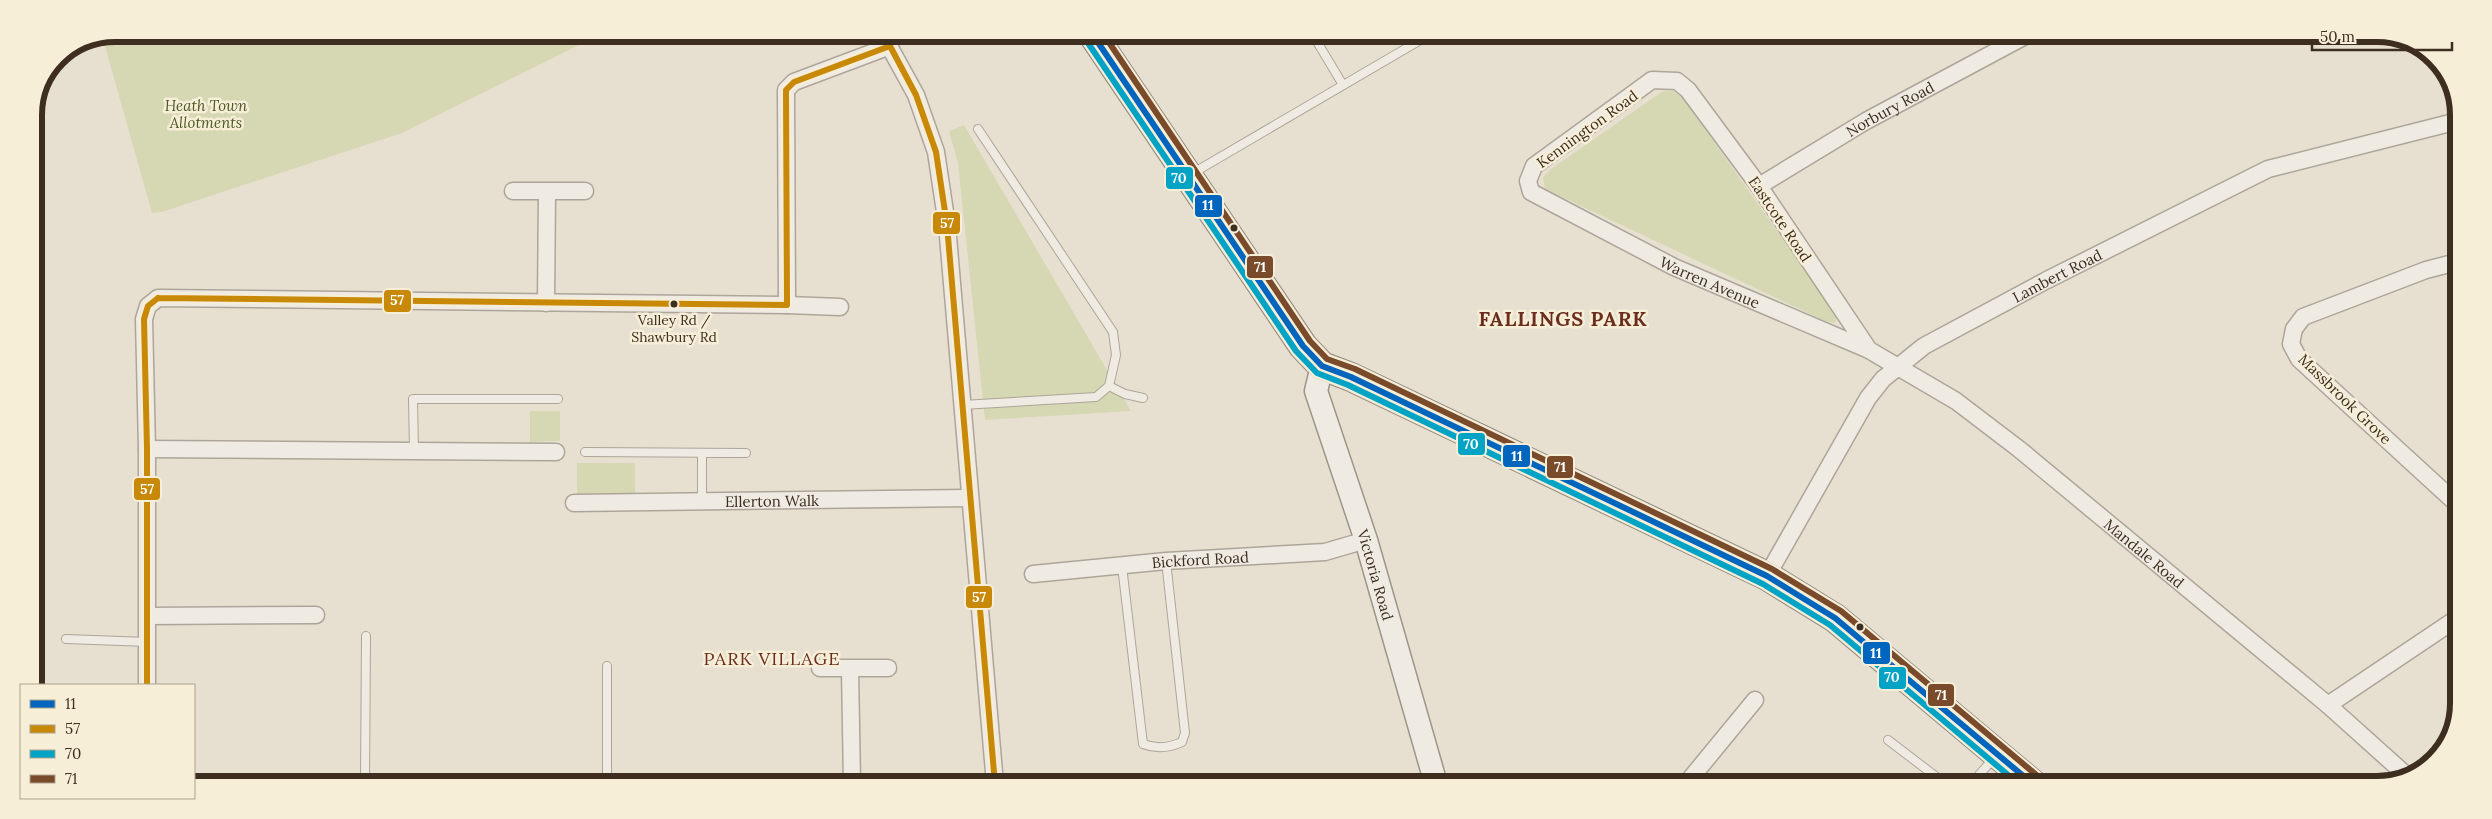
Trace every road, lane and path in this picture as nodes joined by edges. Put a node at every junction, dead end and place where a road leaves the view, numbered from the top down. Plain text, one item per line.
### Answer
1 (883, 42) edge
2 (888, 42) edge
3 (1098, 42) edge
4 (1317, 42) edge
5 (1417, 42) edge
6 (2014, 42) edge
7 (1343, 85) junction
8 (1688, 90) joint
9 (2449, 123) edge
10 (978, 129) dead end
11 (1187, 176) junction
12 (1758, 186) junction
13 (513, 191) dead end
14 (585, 191) dead end
15 (547, 192) junction
16 (1556, 206) joint
17 (2449, 264) edge
18 (546, 303) junction
19 (787, 306) junction
20 (840, 307) dead end
21 (1869, 350) junction
22 (1322, 366) junction
23 (1899, 366) junction
24 (1109, 386) junction
25 (1143, 398) dead end
26 (558, 399) dead end
27 (962, 405) junction
28 (147, 449) junction
29 (414, 451) junction
30 (556, 452) dead end
31 (585, 452) dead end
32 (702, 452) junction
33 (746, 453) dead end
34 (2450, 497) edge
35 (969, 498) junction
36 (702, 501) junction
37 (574, 503) dead end
38 (1366, 540) junction
39 (1166, 561) junction
40 (1122, 566) junction
41 (1034, 574) dead end
42 (1767, 576) junction
43 (316, 615) dead end
44 (148, 616) junction
45 (2450, 623) edge
46 (366, 636) dead end
47 (66, 639) dead end
48 (148, 642) junction
49 (606, 666) dead end
50 (820, 668) dead end
51 (888, 668) dead end
52 (850, 669) junction
53 (147, 684) edge
54 (1755, 700) dead end
55 (2328, 705) junction
56 (1888, 740) dead end
57 (1997, 754) junction
58 (2403, 772) edge
59 (365, 776) edge
60 (607, 776) edge
61 (852, 776) edge
62 (994, 776) edge
63 (1434, 776) edge
64 (1693, 776) edge
65 (1935, 776) edge
66 (1978, 776) edge
67 (2023, 776) edge

1 - 19 street
2 - 27 street
3 - 11 highway
4 - 7 lane
5 - 7 lane
6 - 12 street, Norbury Road
7 - 11 lane
8 - 12 street, Eastcote Road
8 - 16 street, Kennington Road
9 - 23 street, Lambert Road
10 - 24 lane
11 - 22 highway
12 - 21 street, Eastcote Road
13 - 15 street
14 - 15 street
15 - 18 street
16 - 21 street, Warren Avenue
17 - 34 street, Massbrook Grove
18 - 19 street
18 - 28 street
19 - 20 street
21 - 23 street, Mandale Road
22 - 38 street, Victoria Road
22 - 42 highway
23 - 42 street, Lambert Road
23 - 55 street, Mandale Road
24 - 25 lane
24 - 27 lane
26 - 29 lane
27 - 35 street
28 - 29 street
28 - 44 street
29 - 30 street
31 - 32 lane
32 - 33 lane
32 - 36 lane
35 - 36 street, Ellerton Walk
35 - 62 street
36 - 37 street, Ellerton Walk
38 - 39 street, Bickford Road
38 - 63 street, Victoria Road
39 - 40 street, Bickford Road
39 - 40 lane
40 - 41 street, Bickford Road
42 - 57 highway
43 - 44 street
44 - 48 street
45 - 55 street
46 - 59 lane
47 - 48 lane
48 - 53 street
49 - 60 lane
50 - 52 street
51 - 52 street
52 - 61 street
54 - 64 street
55 - 58 street, Mandale Road
56 - 65 lane
57 - 66 lane
57 - 67 highway

